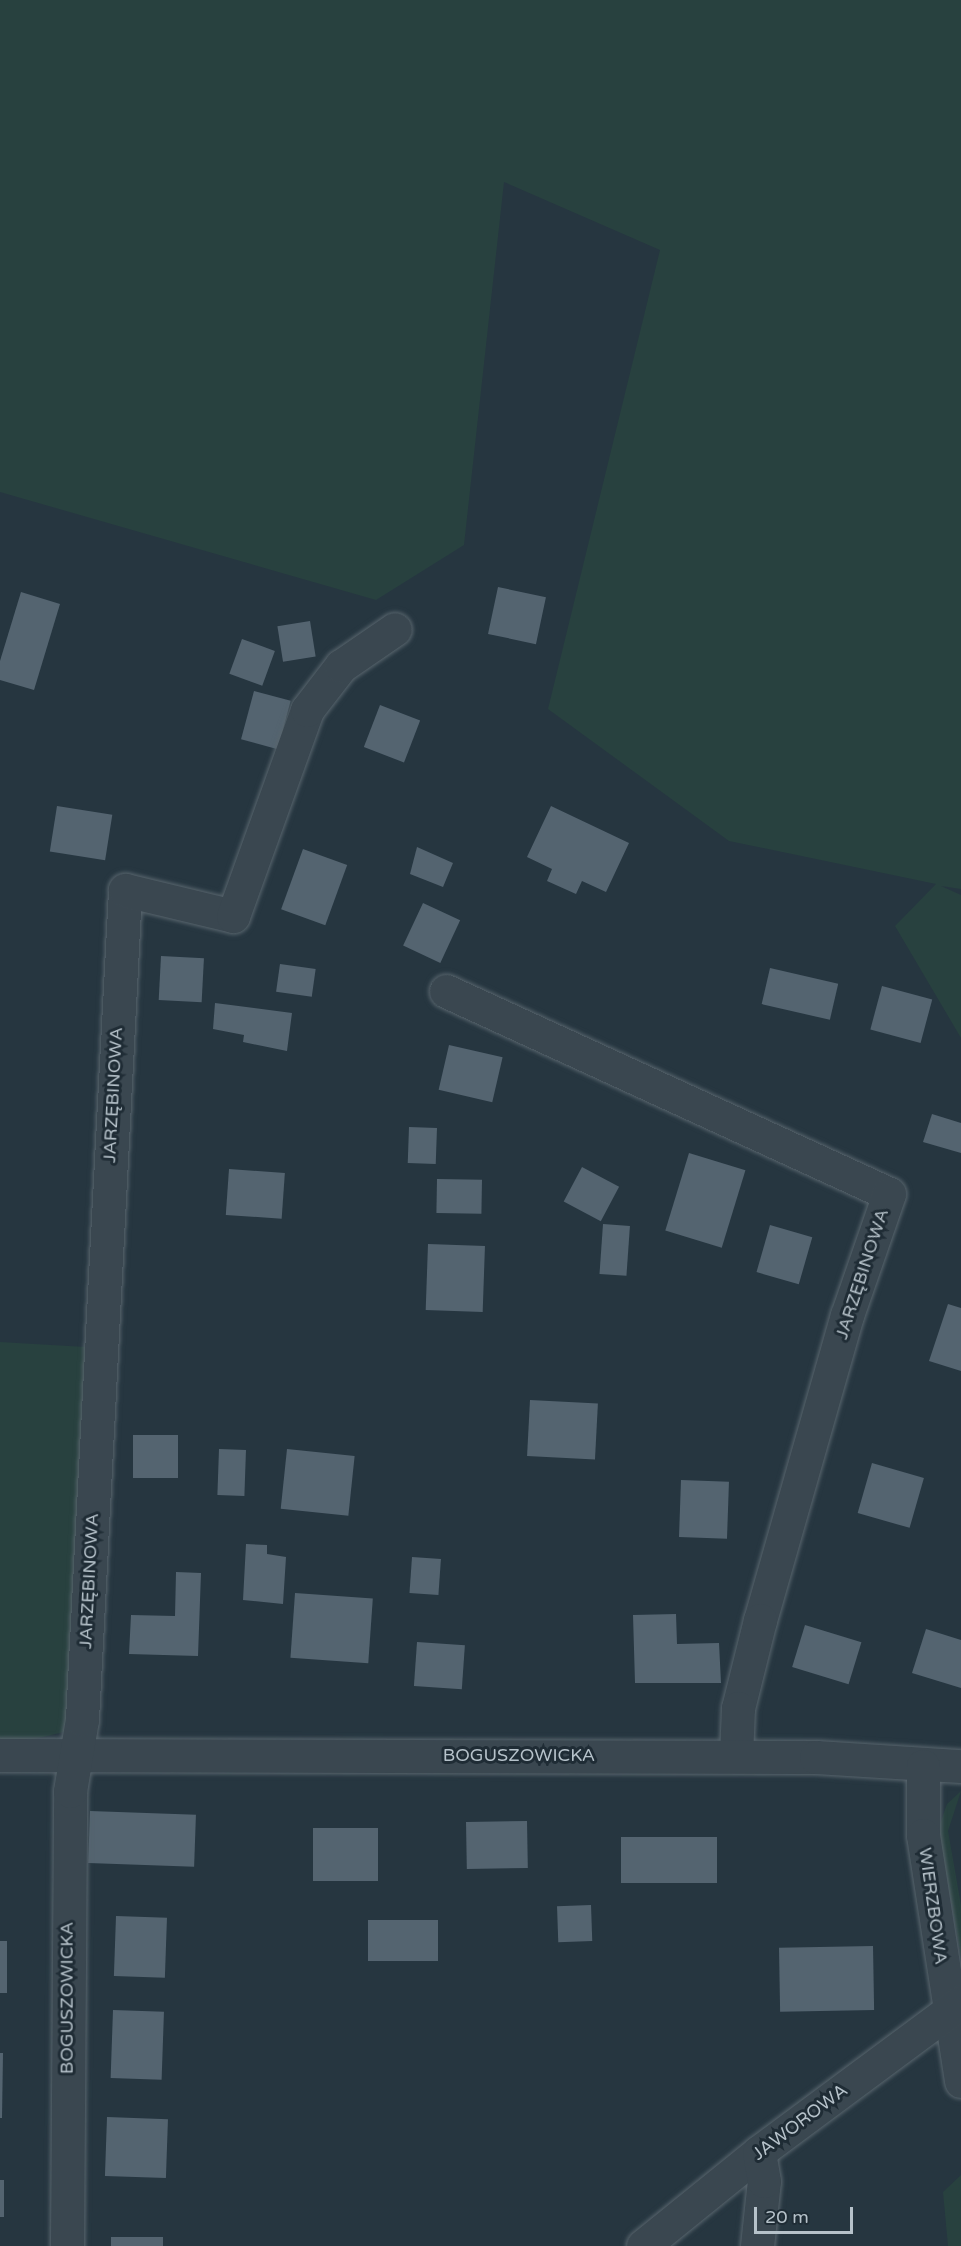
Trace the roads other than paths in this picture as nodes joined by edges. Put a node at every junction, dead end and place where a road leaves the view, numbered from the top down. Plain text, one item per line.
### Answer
1 (395, 629) dead end
2 (446, 991) dead end
3 (76, 1751) junction
4 (0, 1755) edge
5 (736, 1756) junction
6 (923, 1766) junction
7 (961, 1766) edge
8 (955, 2007) edge
9 (961, 2081) edge
10 (759, 2152) junction
11 (66, 2246) edge
12 (643, 2246) edge
13 (757, 2246) edge

1 - 3 street, JARZĘBINOWA
2 - 5 street, JARZĘBINOWA
3 - 4 street, BOGUSZOWICKA
3 - 5 street, BOGUSZOWICKA
3 - 11 street, BOGUSZOWICKA
5 - 6 street, BOGUSZOWICKA
6 - 7 street, BOGUSZOWICKA
6 - 8 street, WIERZBOWA
8 - 9 street, WIERZBOWA
8 - 10 street, JAWOROWA
10 - 12 street, JAWOROWA
10 - 13 street

